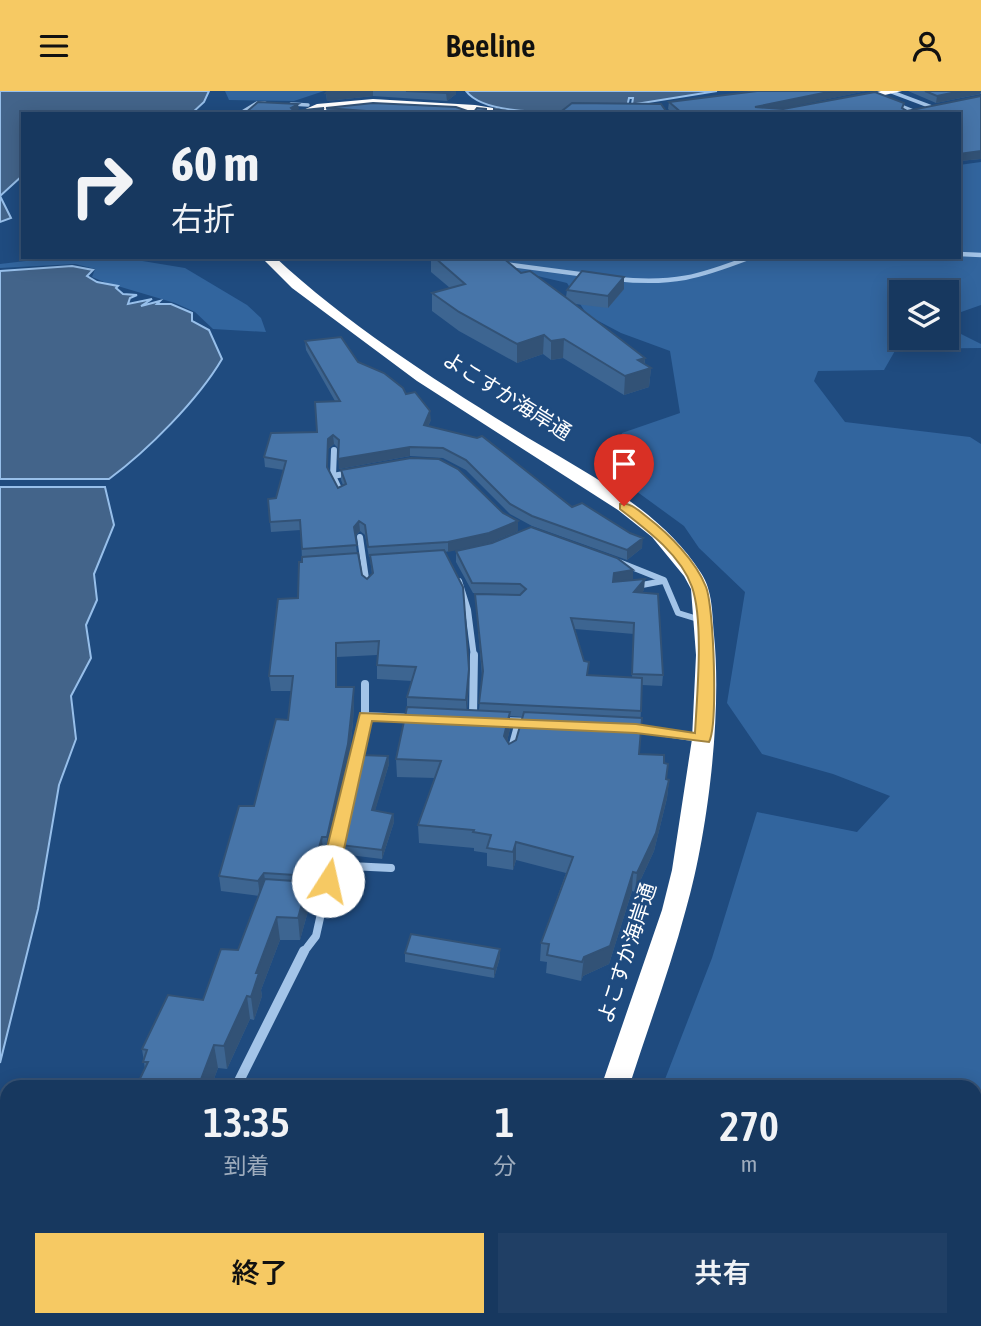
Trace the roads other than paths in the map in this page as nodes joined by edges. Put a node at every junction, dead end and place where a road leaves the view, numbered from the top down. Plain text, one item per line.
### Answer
1 (894, 92) edge
2 (876, 95) junction
3 (841, 101) edge
4 (271, 104) edge
5 (285, 104) edge
6 (308, 105) junction
7 (458, 105) junction
8 (950, 106) edge
9 (937, 109) junction
10 (242, 112) edge
11 (301, 112) edge
12 (468, 112) edge
13 (511, 112) edge
14 (916, 112) joint
15 (961, 254) edge
16 (981, 255) edge
17 (745, 259) edge
18 (270, 260) edge
19 (497, 263) edge
20 (593, 276) edge
21 (606, 278) edge
22 (334, 450) dead end
23 (358, 471) edge
24 (332, 476) junction
25 (341, 493) edge
26 (360, 537) dead end
27 (606, 557) edge
28 (350, 562) edge
29 (364, 562) junction
30 (378, 562) edge
31 (453, 569) edge
32 (664, 580) junction
33 (368, 587) edge
34 (627, 587) edge
35 (705, 620) junction
36 (365, 684) dead end
37 (365, 716) junction
38 (419, 718) edge
39 (459, 720) edge
40 (472, 720) junction
41 (484, 720) edge
42 (496, 721) edge
43 (519, 722) junction
44 (545, 723) edge
45 (623, 728) edge
46 (703, 739) junction
47 (510, 755) edge
48 (330, 865) junction
49 (391, 868) dead end
50 (290, 897) edge
51 (326, 898) junction
52 (239, 1080) edge
53 (617, 1080) edge

1 - 2 highway
1 - 9 street
2 - 3 highway
2 - 14 street
4 - 10 street
5 - 6 street
6 - 7 highway
6 - 11 highway
7 - 12 street
7 - 13 highway
8 - 9 street
9 - 14 street
15 - 16 street
17 - 21 street
18 - 35 highway, よこすか海岸通
19 - 20 street
22 - 24 street
23 - 24 street
24 - 25 street
26 - 29 street
27 - 32 street
28 - 29 street
29 - 30 street
29 - 33 street
31 - 40 street
32 - 34 street
32 - 35 street
35 - 46 highway, よこすか海岸通
36 - 37 street
37 - 38 street
37 - 48 street
39 - 40 street
40 - 41 street
42 - 43 street
43 - 44 street
43 - 47 street
45 - 46 street
46 - 53 highway, よこすか海岸通
48 - 49 street
48 - 51 street
50 - 51 street
51 - 52 street

